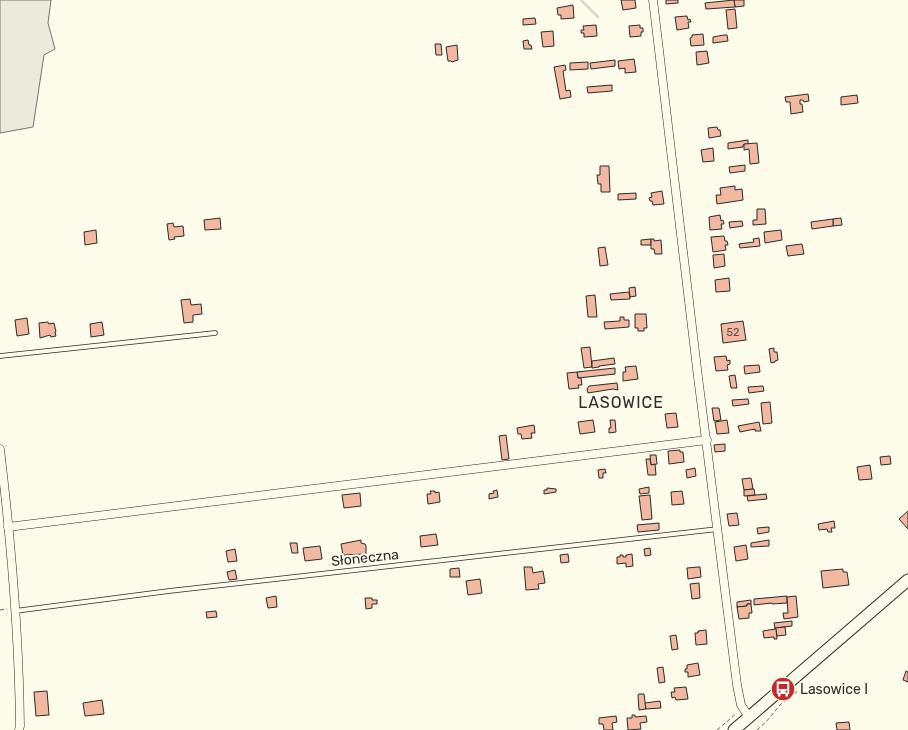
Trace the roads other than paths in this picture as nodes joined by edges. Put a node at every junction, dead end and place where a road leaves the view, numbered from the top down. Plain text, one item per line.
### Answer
1 (653, 0) edge
2 (215, 333) dead end
3 (0, 356) edge
4 (707, 440) junction
5 (0, 449) edge
6 (8, 527) junction
7 (718, 529) junction
8 (908, 580) edge
9 (16, 611) junction
10 (746, 713) junction
11 (736, 729) edge
12 (19, 730) edge

1 - 4 street
2 - 3 lane
4 - 6 street
4 - 7 street
5 - 6 street
6 - 9 street
7 - 9 lane, Słoneczna
7 - 10 street
8 - 10 main road
9 - 12 street
10 - 11 main road

